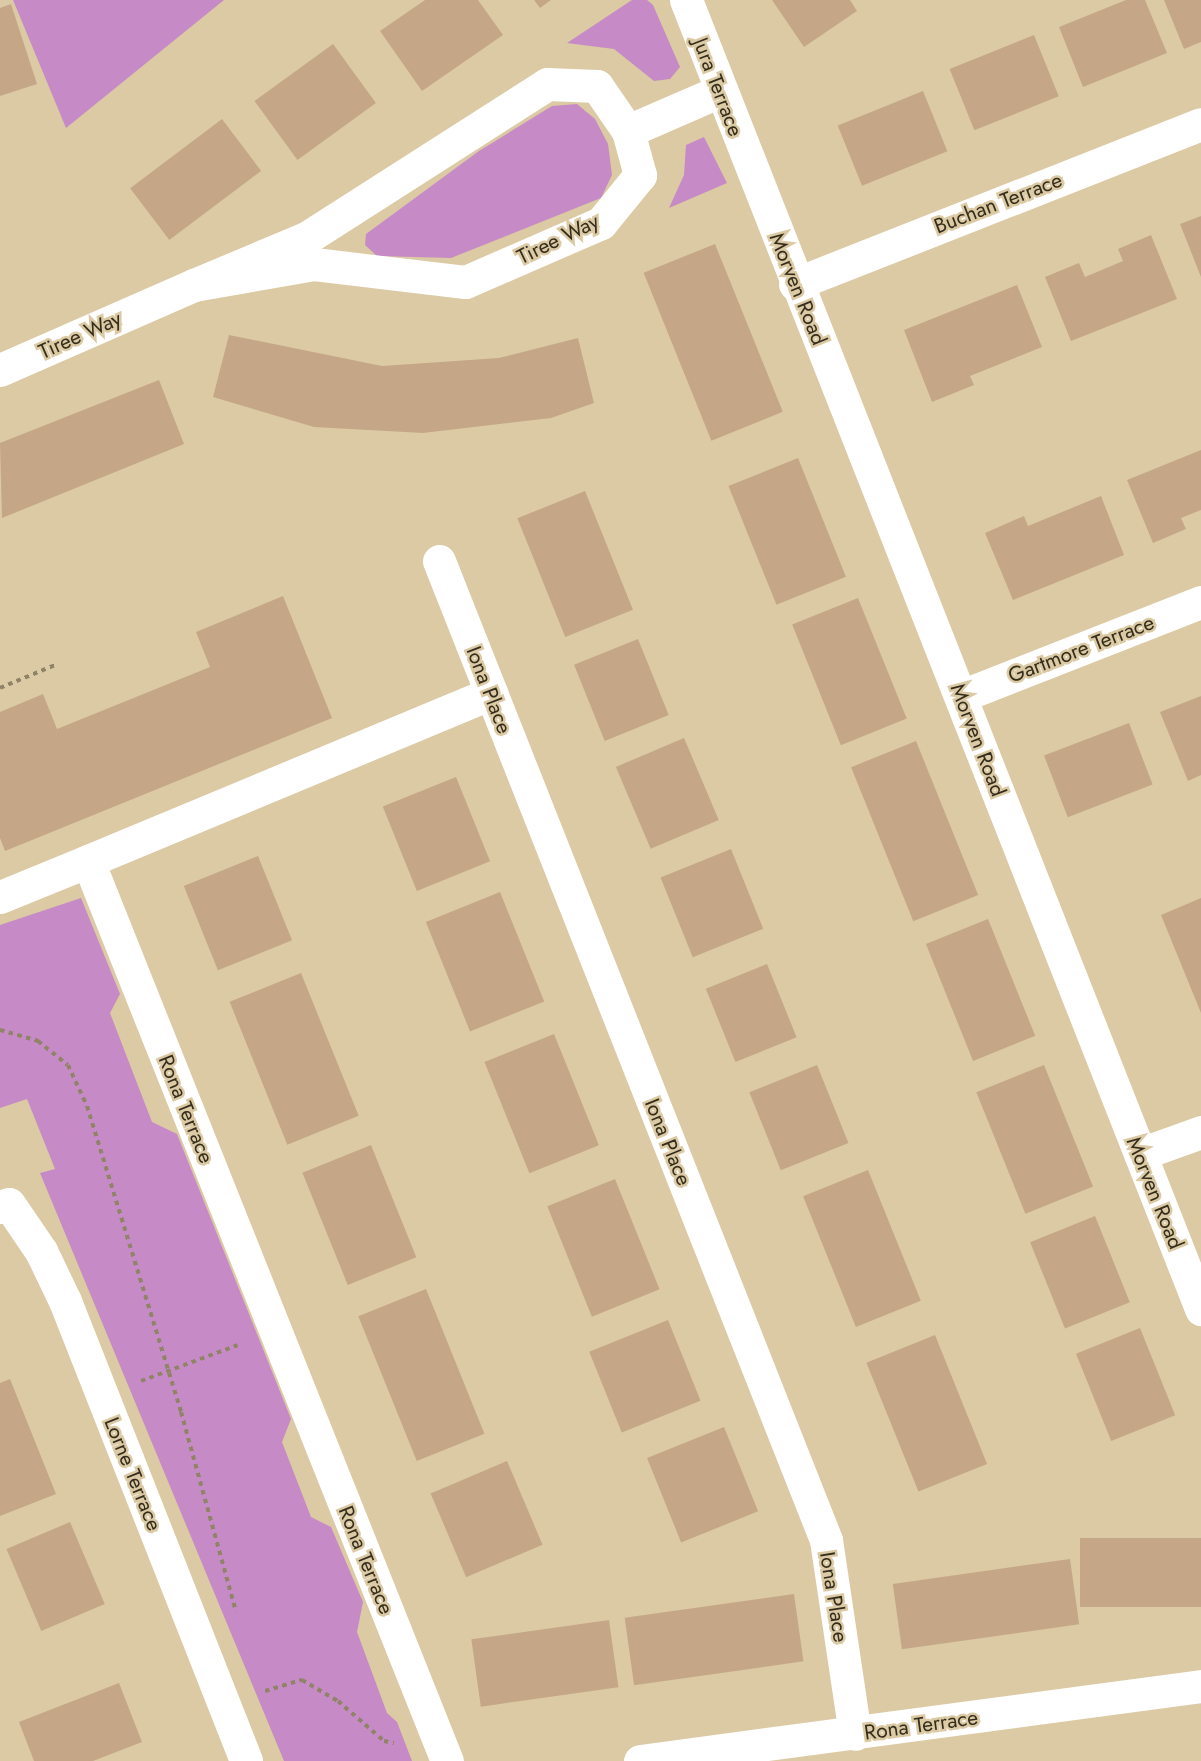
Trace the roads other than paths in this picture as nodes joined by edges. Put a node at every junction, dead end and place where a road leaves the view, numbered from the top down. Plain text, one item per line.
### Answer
1 (686, 0) edge
2 (720, 91) junction
3 (1201, 124) edge
4 (627, 131) junction
5 (751, 174) joint
6 (795, 284) junction
7 (194, 285) junction
8 (0, 370) edge
9 (439, 561) dead end
10 (1201, 602) edge
11 (491, 693) junction
12 (961, 696) junction
13 (88, 861) junction
14 (0, 897) edge
15 (1201, 1132) edge
16 (1140, 1154) junction
17 (0, 1208) edge
18 (1201, 1309) edge
19 (1201, 1686) edge
20 (855, 1734) junction
21 (442, 1749) edge
22 (246, 1761) edge
23 (640, 1761) edge

1 - 2 street, Jura Terrace
2 - 4 street
2 - 5 street, Jura Terrace
3 - 6 street, Buchan Terrace
4 - 7 street, Tiree Way
4 - 7 street, Tiree Way
5 - 6 street, Morven Road
6 - 12 street, Morven Road
7 - 8 street, Tiree Way
9 - 11 street, Iona Place
10 - 12 street, Gartmore Terrace
11 - 13 street
11 - 20 street, Iona Place
12 - 16 street, Morven Road
13 - 14 street
13 - 21 street, Rona Terrace
15 - 16 street
16 - 18 street, Morven Road
17 - 22 street, Lorne Terrace
19 - 20 street, Rona Terrace
20 - 23 street, Rona Terrace

